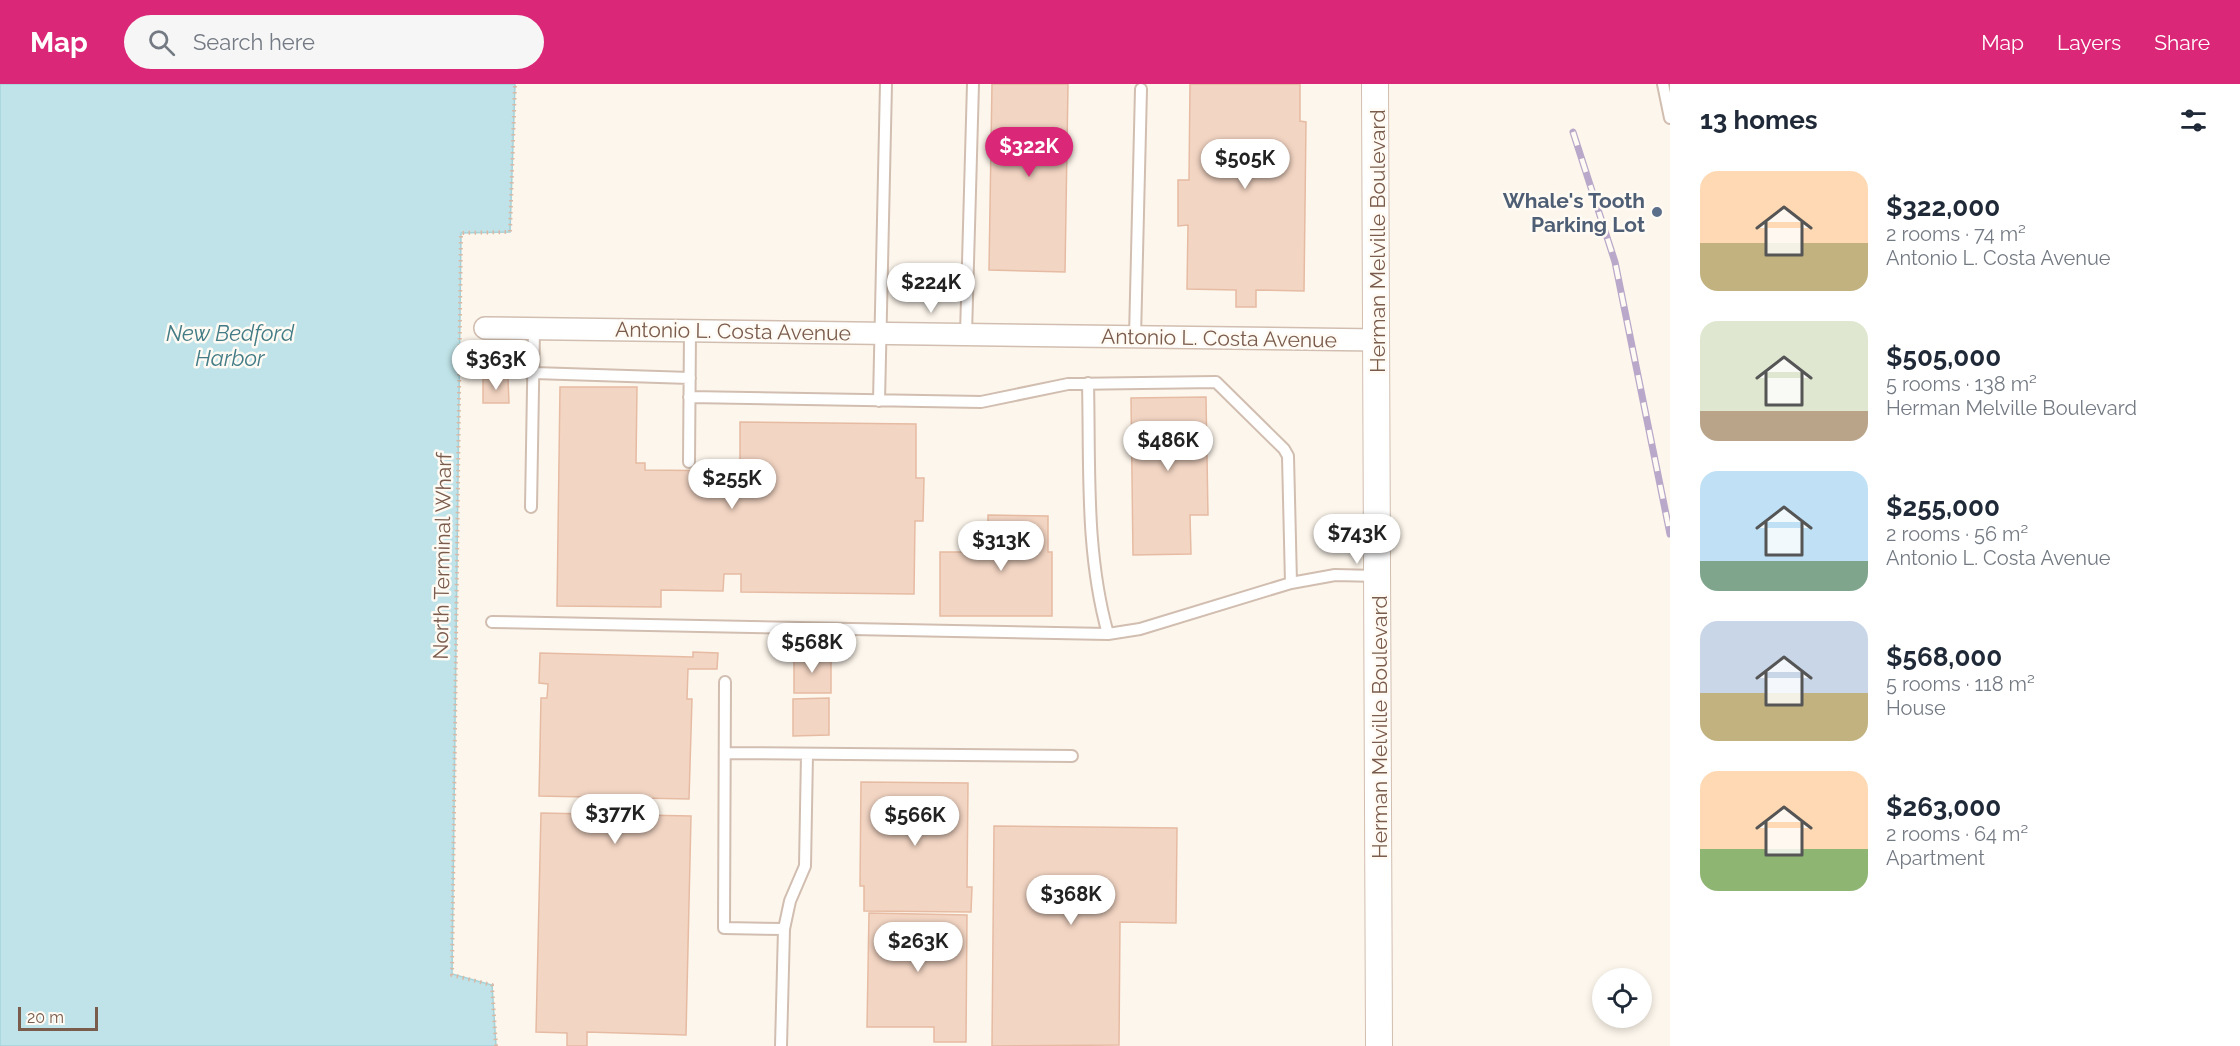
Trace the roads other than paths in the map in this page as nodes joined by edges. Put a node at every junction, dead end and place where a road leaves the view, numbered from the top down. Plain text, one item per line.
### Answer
1 (886, 84) edge
2 (973, 84) edge
3 (1375, 84) edge
4 (1663, 84) edge
5 (1142, 89) dead end
6 (1670, 118) edge
7 (485, 328) dead end
8 (534, 329) junction
9 (690, 331) junction
10 (881, 333) junction
11 (966, 334) junction
12 (1135, 337) junction
13 (1377, 340) junction
14 (534, 373) junction
15 (690, 378) junction
16 (1088, 383) junction
17 (689, 398) junction
18 (879, 401) junction
19 (689, 462) dead end
20 (531, 507) dead end
21 (1379, 576) junction
22 (1291, 583) junction
23 (492, 622) dead end
24 (1108, 634) junction
25 (725, 682) dead end
26 (725, 753) junction
27 (807, 754) junction
28 (1072, 756) dead end
29 (784, 929) junction
30 (782, 1046) edge
31 (1379, 1046) edge

1 - 10 lane
2 - 11 lane
3 - 13 street, Herman Melville Boulevard
4 - 6 lane
5 - 12 lane
7 - 8 street, Antonio L. Costa Avenue
8 - 9 street, Antonio L. Costa Avenue
8 - 14 lane
9 - 10 street, Antonio L. Costa Avenue
9 - 15 lane
10 - 11 street, Antonio L. Costa Avenue
10 - 18 lane
11 - 12 street, Antonio L. Costa Avenue
12 - 13 street, Antonio L. Costa Avenue
13 - 21 street, Herman Melville Boulevard
14 - 15 lane
14 - 20 lane
15 - 17 lane
16 - 18 lane
16 - 22 lane
16 - 24 lane
17 - 18 lane
17 - 19 lane
21 - 22 lane
21 - 31 street, Herman Melville Boulevard
22 - 24 lane
23 - 24 lane
25 - 26 lane
26 - 27 lane
26 - 29 lane
27 - 28 lane
27 - 29 lane
29 - 30 lane

